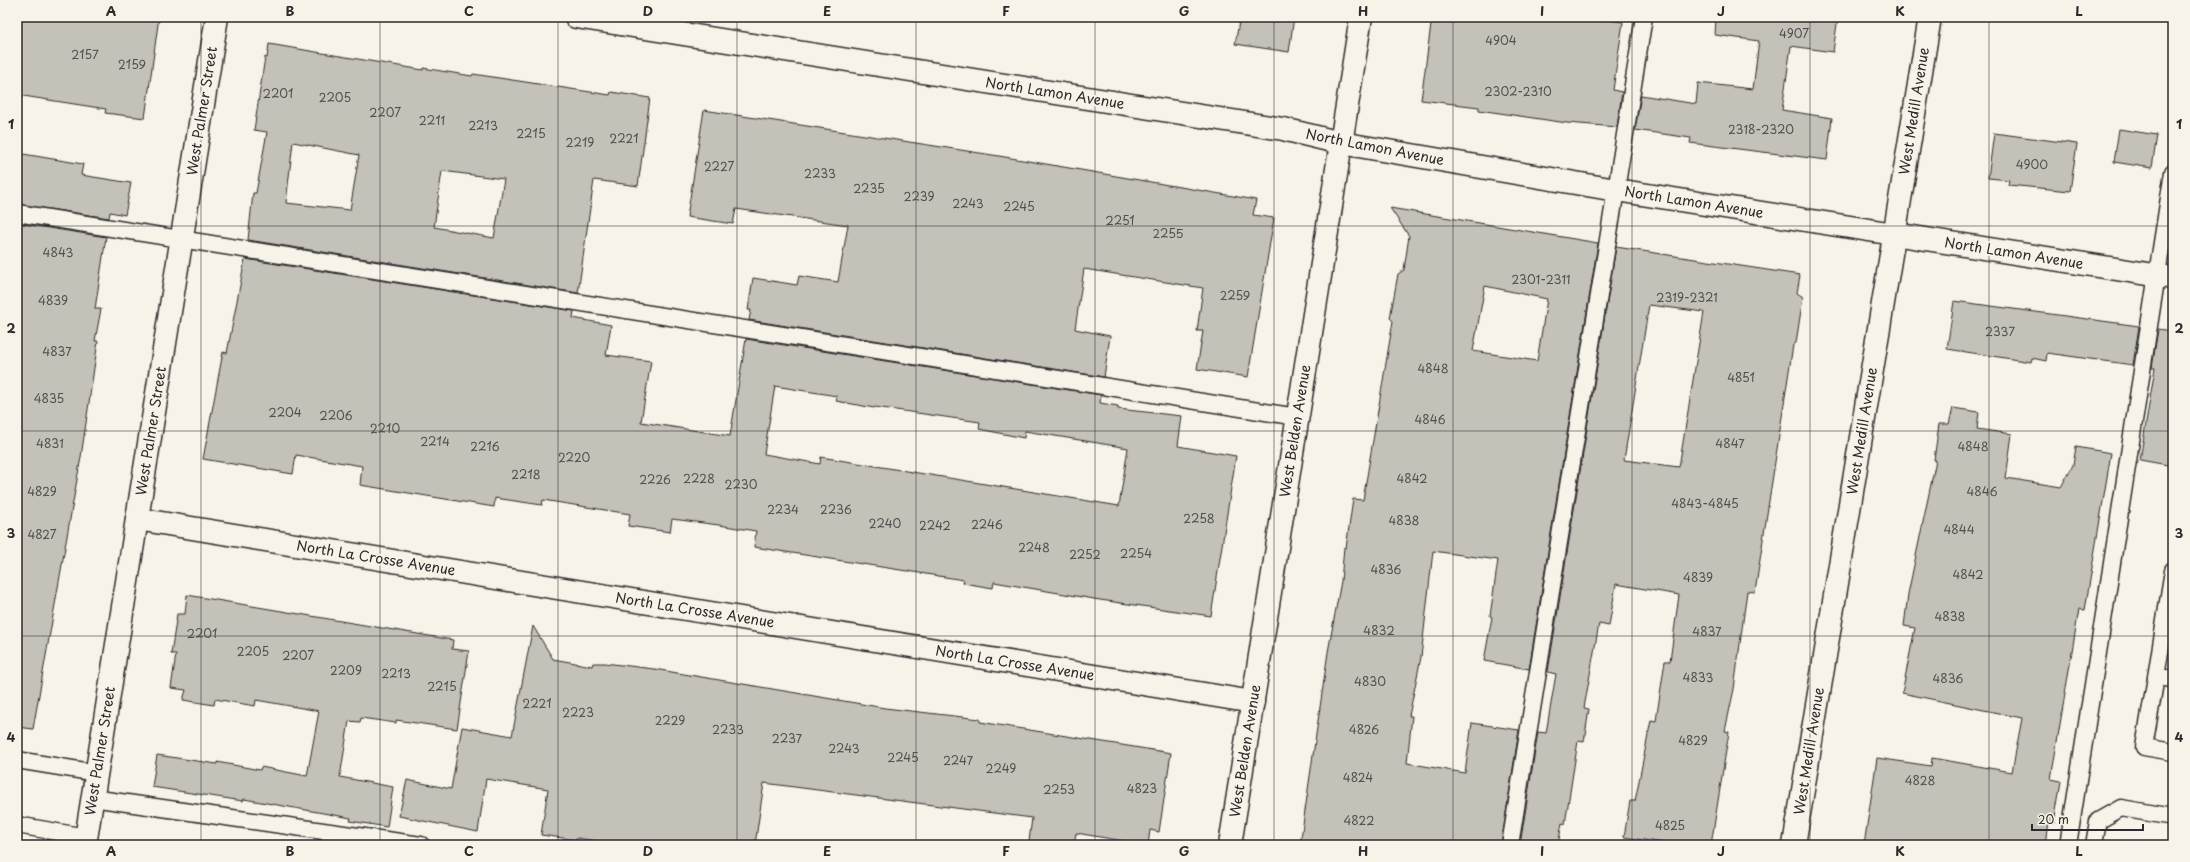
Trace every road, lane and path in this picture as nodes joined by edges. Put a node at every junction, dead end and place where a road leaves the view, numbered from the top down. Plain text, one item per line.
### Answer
1 (217, 17) edge
2 (576, 17) edge
3 (1361, 17) edge
4 (1644, 17) edge
5 (1930, 17) edge
6 (1341, 143) junction
7 (2173, 172) edge
8 (1616, 190) junction
9 (17, 213) edge
10 (1894, 234) junction
11 (182, 239) junction
12 (2165, 277) edge
13 (1297, 417) junction
14 (137, 519) junction
15 (2173, 570) edge
16 (2156, 677) junction
17 (2173, 679) edge
18 (1254, 702) junction
19 (2173, 752) edge
20 (17, 760) edge
21 (97, 773) junction
22 (92, 798) junction
23 (2173, 817) edge
24 (17, 825) edge
25 (85, 841) edge
26 (421, 845) edge
27 (1230, 845) edge
28 (1510, 845) edge
29 (1794, 845) edge
30 (2068, 845) edge
31 (2094, 845) edge

1 - 11 street, West Palmer Street
2 - 6 street, North Lamon Avenue
3 - 6 street, West Belden Avenue
4 - 8 lane
5 - 10 street, West Medill Avenue
6 - 8 street, North Lamon Avenue
6 - 13 street, West Belden Avenue
7 - 12 lane
8 - 10 street, North Lamon Avenue
8 - 28 lane
9 - 11 lane
10 - 12 street, North Lamon Avenue
10 - 29 street, West Medill Avenue
11 - 13 lane
11 - 14 street, West Palmer Street
12 - 30 lane
13 - 18 street, West Belden Avenue
14 - 18 street, North La Crosse Avenue
14 - 21 street, West Palmer Street
15 - 16 lane
16 - 17 lane
16 - 19 lane
18 - 27 street, West Belden Avenue
20 - 21 lane
21 - 22 street, West Palmer Street
22 - 25 street, West Palmer Street
22 - 26 lane
23 - 31 lane
24 - 25 lane

